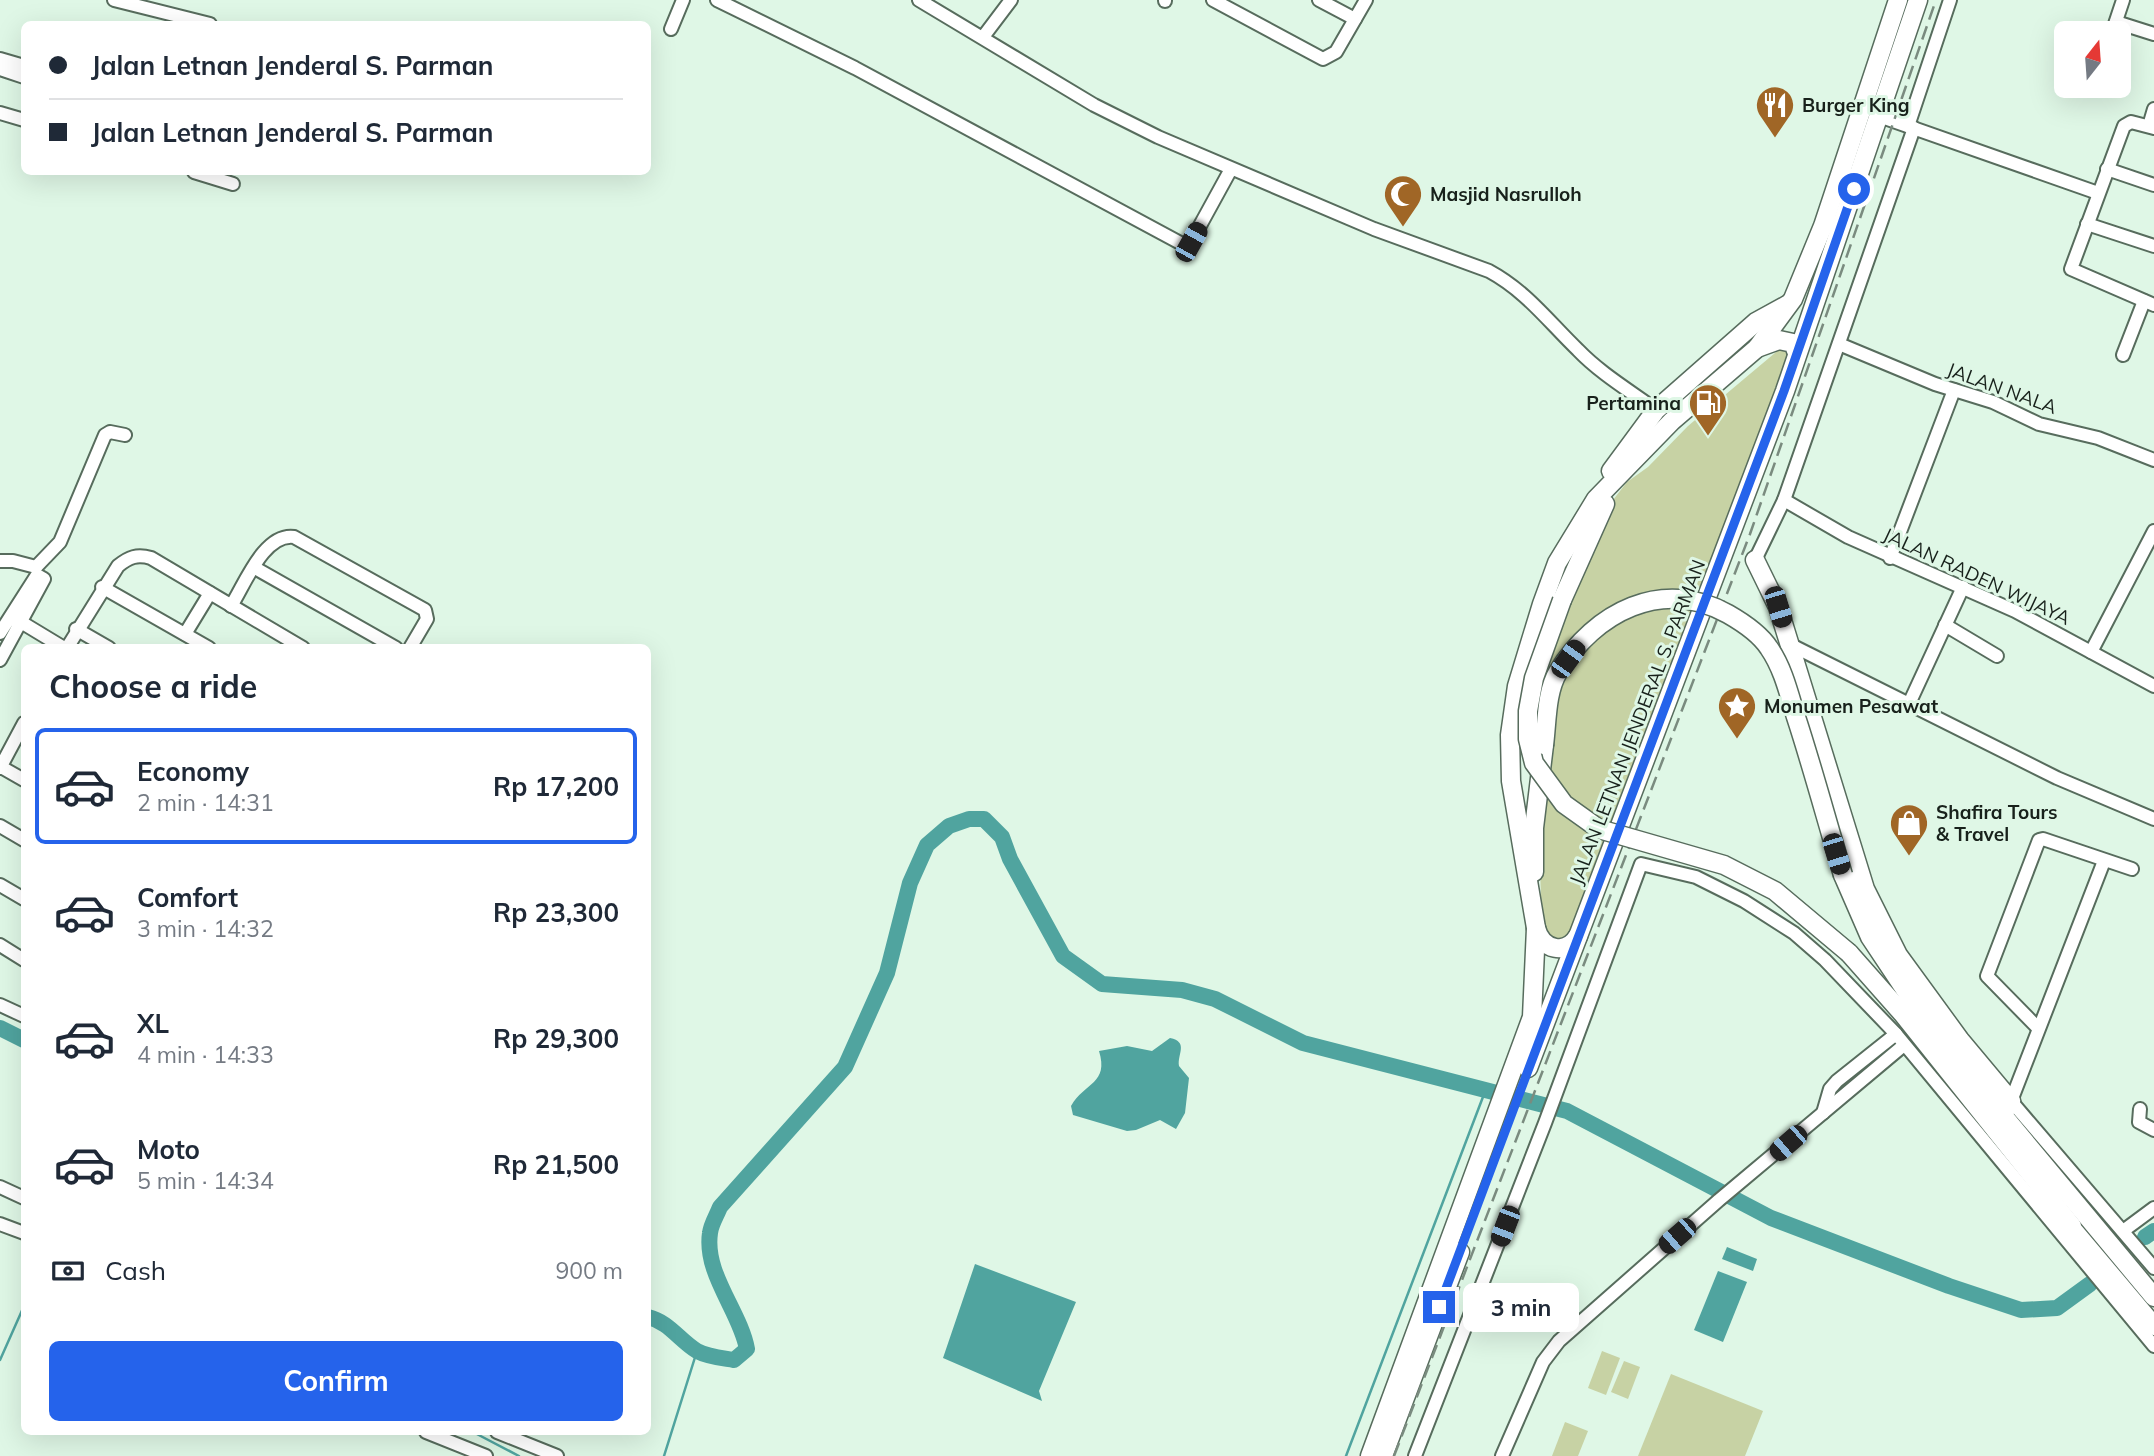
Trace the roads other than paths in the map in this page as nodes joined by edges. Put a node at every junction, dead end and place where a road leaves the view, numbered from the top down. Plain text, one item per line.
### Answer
1 (114, 0) edge
2 (683, 0) edge
3 (717, 0) edge
4 (919, 0) edge
5 (1011, 0) edge
6 (1213, 0) edge
7 (1319, 0) edge
8 (1366, 0) edge
9 (1898, 0) edge
10 (1918, 0) edge
11 (1950, 0) edge
12 (2123, 0) edge
13 (1355, 19) junction
14 (198, 21) edge
15 (2116, 21) edge
16 (671, 29) dead end
17 (2132, 30) edge
18 (2154, 34) edge
19 (983, 37) junction
20 (0, 59) edge
21 (21, 65) edge
22 (0, 69) edge
23 (21, 76) edge
24 (2154, 109) edge
25 (0, 113) edge
26 (1879, 116) junction
27 (21, 119) edge
28 (1911, 127) junction
29 (2152, 127) edge
30 (1231, 169) junction
31 (2107, 169) junction
32 (204, 175) edge
33 (233, 184) dead end
34 (2154, 185) edge
35 (2098, 193) junction
36 (2087, 224) junction
37 (2154, 246) edge
38 (1792, 302) junction
39 (2149, 303) edge
40 (1813, 310) junction
41 (1839, 344) junction
42 (1757, 348) junction
43 (1797, 353) junction
44 (2123, 355) dead end
45 (1954, 390) junction
46 (1656, 410) junction
47 (125, 435) dead end
48 (2154, 460) edge
49 (1619, 476) junction
50 (1596, 499) junction
51 (1784, 500) junction
52 (2154, 531) edge
53 (1890, 558) junction
54 (0, 561) edge
55 (1755, 561) joint
56 (254, 568) junction
57 (36, 571) junction
58 (102, 587) junction
59 (1963, 587) junction
60 (209, 593) junction
61 (231, 606) junction
62 (10, 615) junction
63 (22, 623) junction
64 (1945, 625) junction
65 (76, 629) junction
66 (0, 633) edge
67 (185, 634) junction
68 (87, 642) edge
69 (59, 644) edge
70 (68, 644) edge
71 (202, 644) edge
72 (296, 644) edge
73 (389, 644) edge
74 (412, 644) edge
75 (1789, 644) junction
76 (2091, 652) junction
77 (1997, 656) dead end
78 (0, 660) edge
79 (2154, 686) edge
80 (1909, 705) junction
81 (21, 728) edge
82 (0, 767) edge
83 (21, 778) edge
84 (2154, 818) edge
85 (0, 826) edge
86 (21, 838) edge
87 (2104, 861) junction
88 (2133, 869) dead end
89 (0, 884) edge
90 (21, 896) edge
91 (1535, 923) junction
92 (1580, 933) junction
93 (0, 945) edge
94 (21, 958) edge
95 (0, 1005) edge
96 (21, 1015) edge
97 (2037, 1027) junction
98 (1896, 1034) junction
99 (1904, 1045) junction
100 (1515, 1087) junction
101 (2005, 1098) junction
102 (1508, 1106) junction
103 (2140, 1109) dead end
104 (1823, 1113) junction
105 (2154, 1129) edge
106 (2016, 1179) junction
107 (0, 1187) edge
108 (21, 1197) edge
109 (2154, 1208) edge
110 (0, 1224) edge
111 (2072, 1226) junction
112 (21, 1232) edge
113 (2124, 1233) junction
114 (2088, 1255) junction
115 (2154, 1268) edge
116 (2117, 1292) junction
117 (2154, 1297) edge
118 (2154, 1326) edge
119 (2154, 1346) edge
120 (434, 1435) edge
121 (504, 1435) edge
122 (486, 1456) edge
123 (557, 1456) edge
124 (1370, 1456) edge
125 (1384, 1456) edge
126 (1415, 1456) edge
127 (1502, 1456) edge

1 - 14 street
2 - 16 street
3 - 30 street
4 - 19 street
5 - 19 street
6 - 13 street
7 - 13 street
8 - 13 street
9 - 38 highway, JALAN LETNAN JENDERAL S. PARMAN
10 - 26 highway, JALAN LETNAN JENDERAL S. PARMAN
11 - 28 street
12 - 15 street
17 - 18 street
19 - 30 street
20 - 21 street
22 - 23 street
24 - 29 street
25 - 27 street
26 - 28 street
26 - 40 highway, JALAN LETNAN JENDERAL S. PARMAN
28 - 35 street
28 - 41 street
29 - 31 street
30 - 46 street
31 - 34 street
31 - 35 street
32 - 33 street
35 - 36 street
36 - 37 street
36 - 39 street
38 - 40 highway
38 - 42 highway, JALAN LETNAN JENDERAL S. PARMAN
38 - 46 highway
39 - 44 street
40 - 43 highway, JALAN LETNAN JENDERAL S. PARMAN
41 - 45 street, JALAN NALA
41 - 51 street
42 - 43 highway
42 - 49 highway, JALAN LETNAN JENDERAL S. PARMAN
43 - 92 highway, JALAN LETNAN JENDERAL S. PARMAN
45 - 48 street, JALAN NALA
45 - 53 street
46 - 50 highway
47 - 57 street
49 - 50 highway, JALAN LETNAN JENDERAL S. PARMAN
49 - 111 highway, bridge
50 - 91 highway, JALAN LETNAN JENDERAL S. PARMAN
51 - 53 street, JALAN RADEN WIJAYA
51 - 55 street
52 - 76 street
53 - 59 street, JALAN RADEN WIJAYA
54 - 57 street
55 - 75 highway
56 - 61 street
56 - 73 street
56 - 74 street
57 - 62 street
57 - 63 street
58 - 60 street
58 - 65 street
58 - 67 street
59 - 64 street
59 - 76 street, JALAN RADEN WIJAYA
60 - 61 street
60 - 67 street
61 - 72 street
62 - 63 street
62 - 66 street
63 - 69 street
63 - 78 street
64 - 77 street
64 - 80 street
65 - 68 street
65 - 70 street
67 - 71 street
75 - 80 street
75 - 101 highway
76 - 79 street, JALAN RADEN WIJAYA
80 - 84 street
81 - 82 street
82 - 83 street
85 - 86 street
87 - 88 street
87 - 97 street
87 - 97 street
89 - 90 street
91 - 92 highway
91 - 100 highway, JALAN LETNAN JENDERAL S. PARMAN
91 - 101 highway, bridge
92 - 100 highway, JALAN LETNAN JENDERAL S. PARMAN
93 - 94 street
95 - 96 street
97 - 101 street
98 - 99 street
98 - 104 street
98 - 126 street
99 - 104 street
99 - 106 street
100 - 102 highway, JALAN LETNAN JENDERAL S. PARMAN
101 - 113 street
101 - 117 highway
102 - 124 highway, JALAN LETNAN JENDERAL S. PARMAN
102 - 125 highway, JALAN LETNAN JENDERAL S. PARMAN
103 - 105 street
104 - 127 street
106 - 111 highway
106 - 114 street
107 - 108 street
109 - 113 street
110 - 112 street
111 - 114 highway
113 - 115 street
114 - 116 highway
116 - 118 highway
116 - 119 street
120 - 122 street
121 - 123 street

